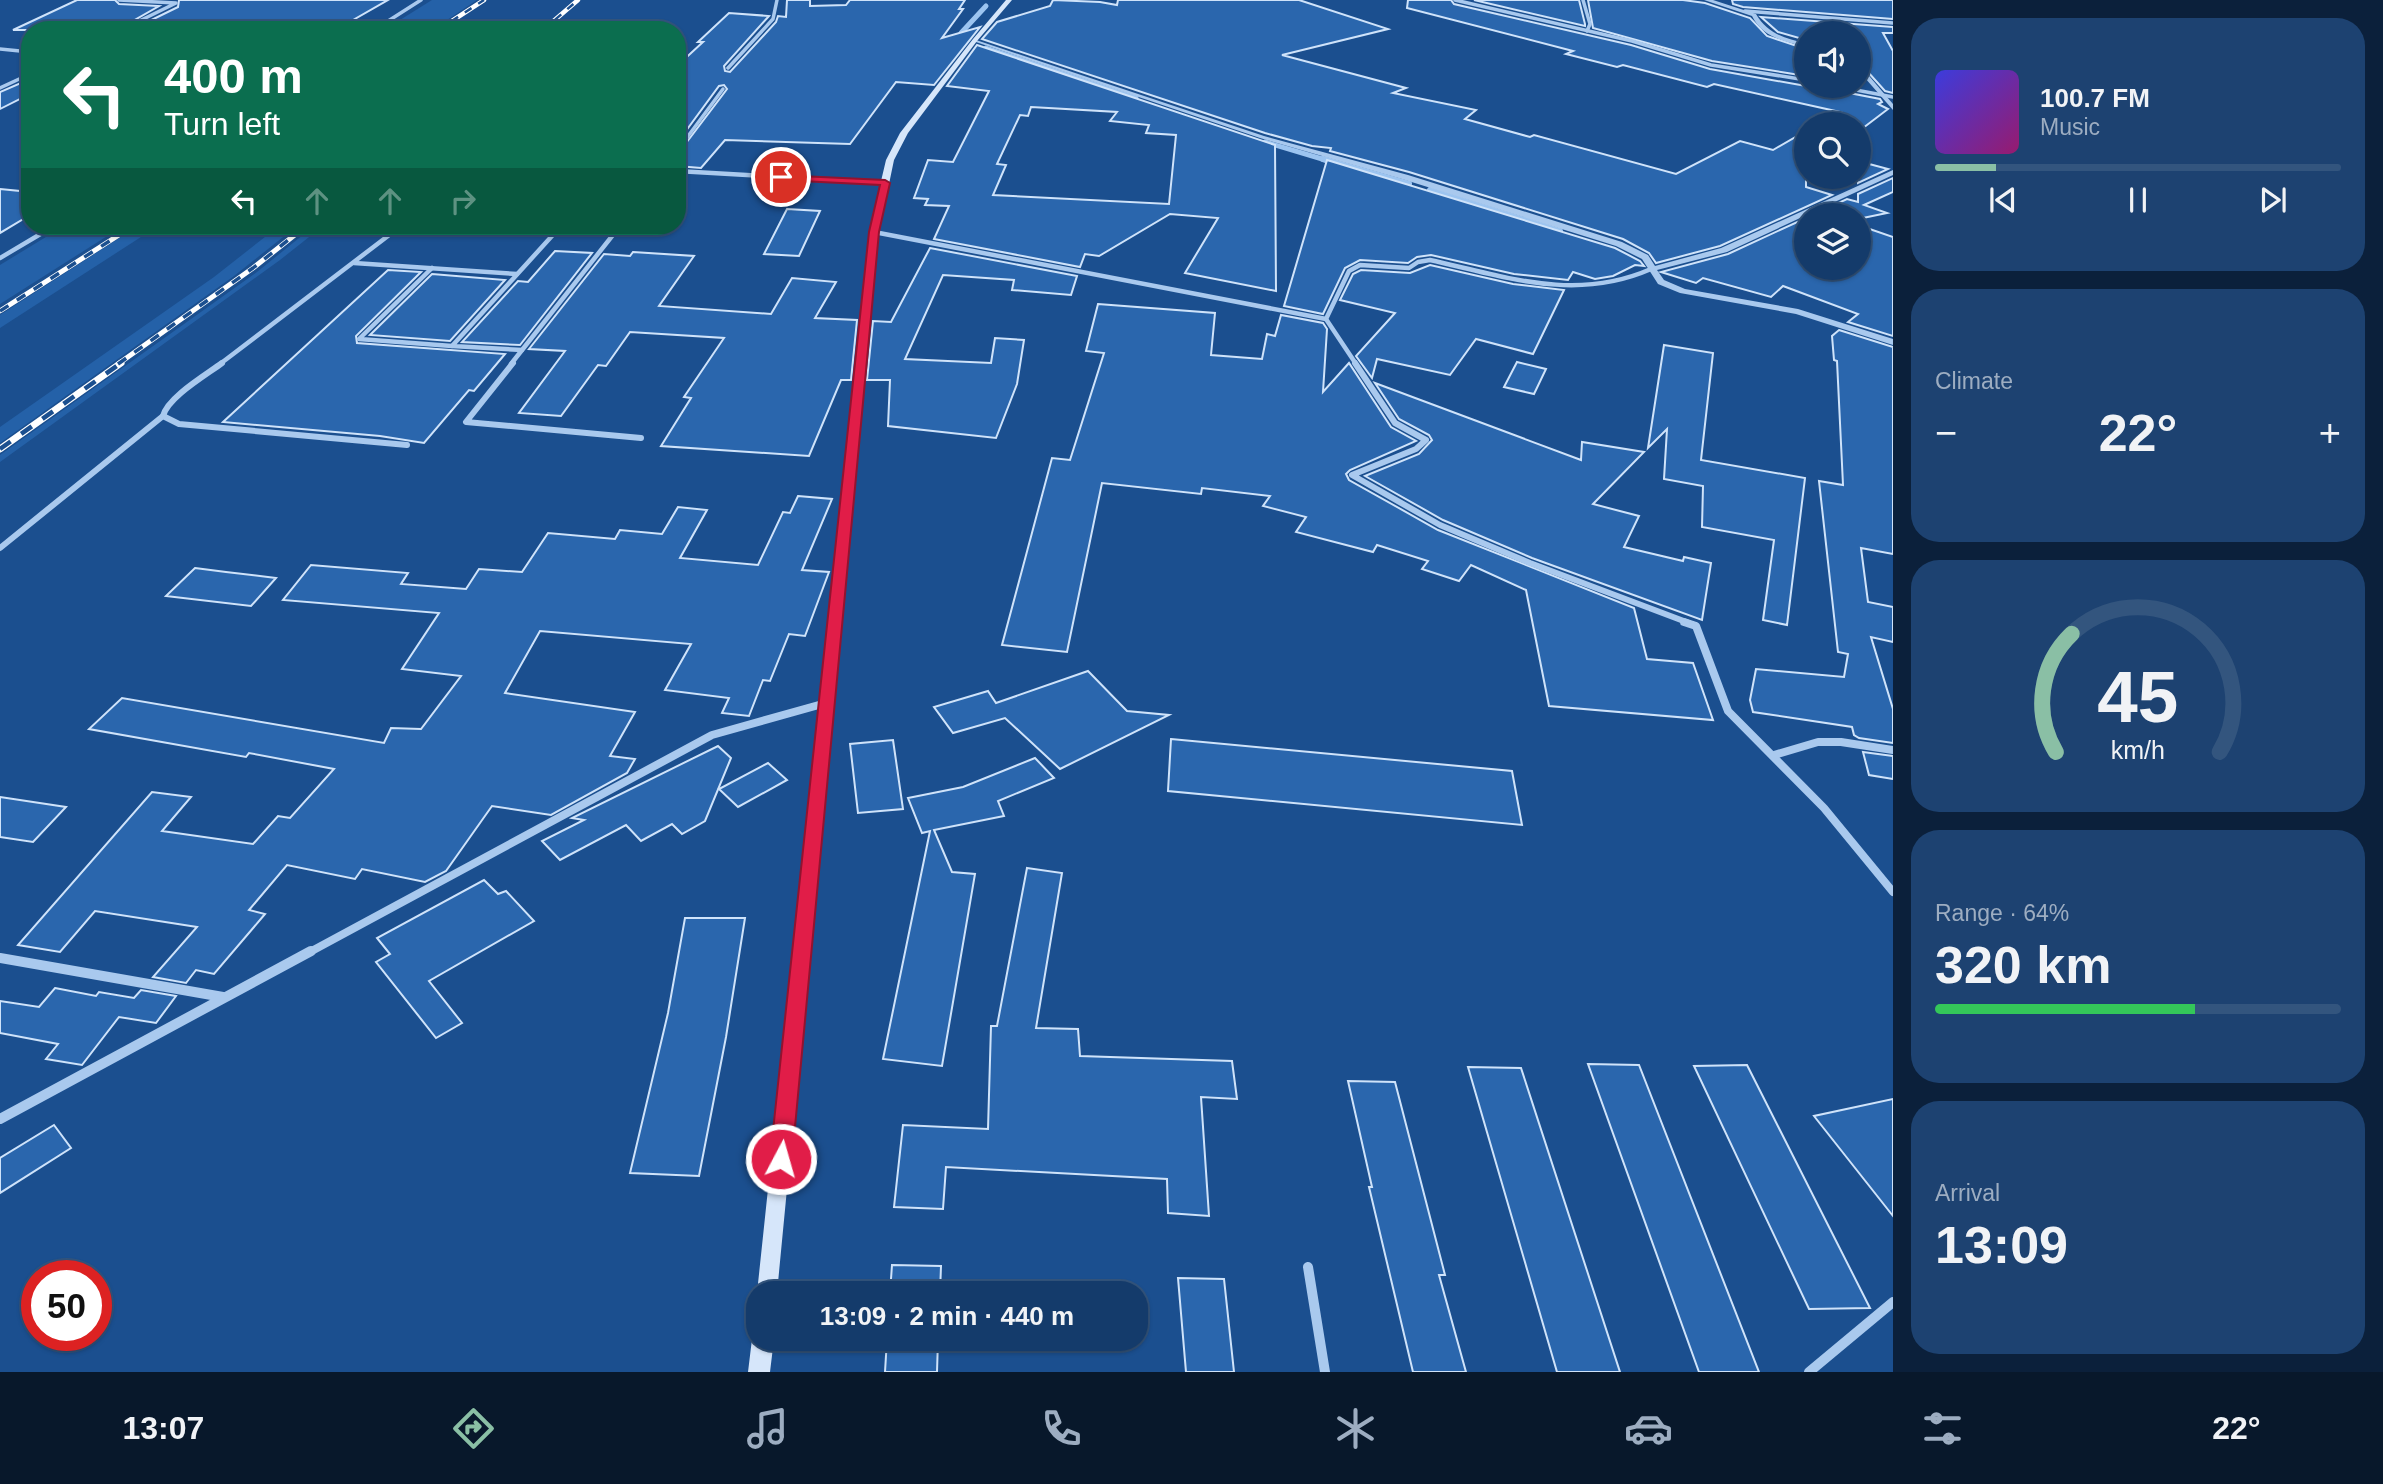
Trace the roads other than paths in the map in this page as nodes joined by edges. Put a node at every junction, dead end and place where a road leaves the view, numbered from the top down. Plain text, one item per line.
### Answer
1 (119, 0) edge
2 (421, 0) edge
3 (777, 0) edge
4 (1009, 0) edge
5 (1455, 0) edge
6 (1583, 0) edge
7 (1707, 0) edge
8 (1745, 11) junction
9 (140, 21) edge
10 (388, 21) edge
11 (1893, 23) edge
12 (1587, 31) junction
13 (975, 40) junction
14 (1794, 42) edge
15 (0, 49) edge
16 (21, 51) edge
17 (728, 68) dead end
18 (21, 78) edge
19 (1794, 78) edge
20 (1871, 78) edge
21 (0, 88) edge
22 (723, 89) dead end
23 (1871, 93) edge
24 (1889, 97) edge
25 (1893, 108) edge
26 (686, 139) edge
27 (686, 172) edge
28 (1893, 172) edge
29 (885, 183) junction
30 (874, 232) junction
31 (39, 235) edge
32 (390, 235) edge
33 (553, 235) edge
34 (613, 235) edge
35 (0, 258) edge
36 (354, 263) junction
37 (432, 268) junction
38 (1651, 269) junction
39 (517, 274) junction
40 (1326, 319) junction
41 (1893, 342) edge
42 (452, 346) junction
43 (522, 351) junction
44 (163, 416) junction
45 (641, 438) dead end
46 (407, 445) dead end
47 (0, 548) edge
48 (828, 702) junction
49 (1893, 750) edge
50 (1774, 755) junction
51 (1893, 892) edge
52 (0, 958) edge
53 (223, 997) junction
54 (0, 1119) edge
55 (1308, 1267) dead end
56 (768, 1281) edge
57 (1893, 1303) edge
58 (762, 1351) edge
59 (759, 1372) edge
60 (1325, 1372) edge
61 (1809, 1372) edge

1 - 9 street
2 - 10 street
3 - 17 street
4 - 13 main road
5 - 12 street
6 - 12 street
7 - 8 street
8 - 11 street
8 - 14 street
12 - 19 street
13 - 29 main road
13 - 38 street
15 - 16 street
18 - 21 street
20 - 24 street
22 - 26 street
23 - 24 street
24 - 25 street
27 - 29 street
28 - 38 street
29 - 30 main road
30 - 40 street
30 - 48 main road
31 - 35 street
32 - 36 street
33 - 39 street
34 - 43 street
36 - 37 street
36 - 44 street
37 - 39 street
37 - 42 street
38 - 40 street
38 - 41 street
39 - 42 street
40 - 50 street
42 - 43 street
43 - 45 street
44 - 46 street
44 - 47 street
48 - 53 street
48 - 56 main road
49 - 50 street
50 - 51 street
52 - 53 street
53 - 54 street
55 - 60 street
57 - 61 street
58 - 59 main road

